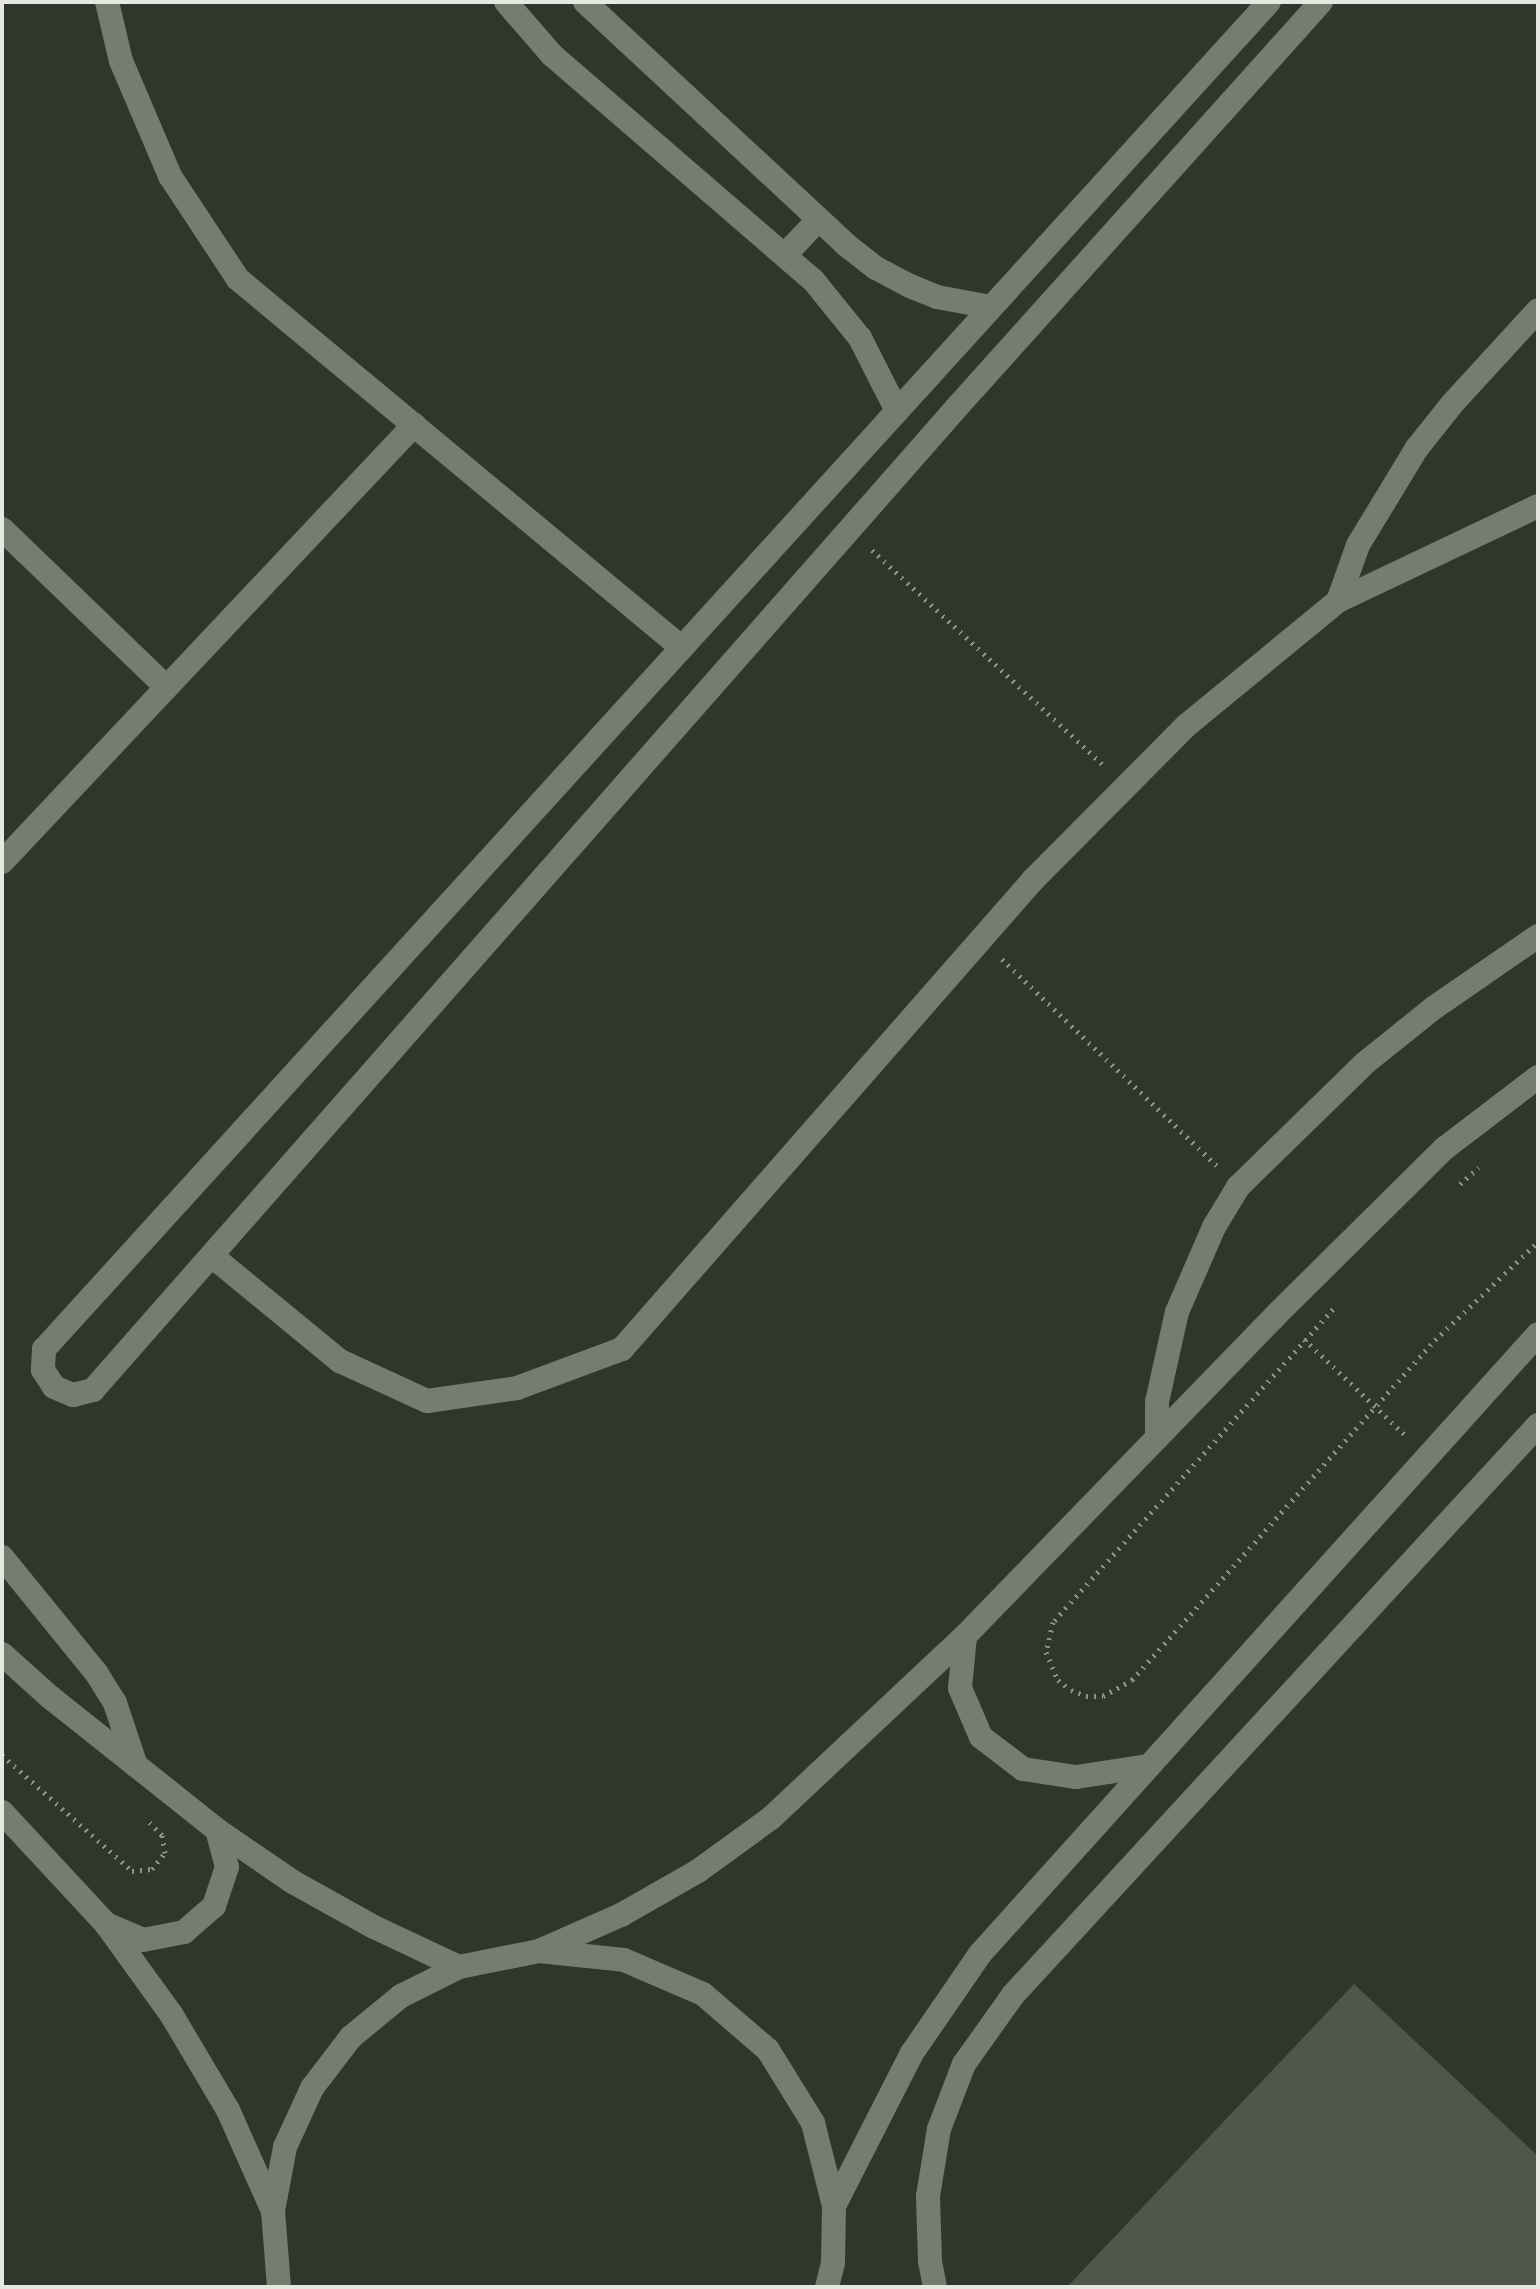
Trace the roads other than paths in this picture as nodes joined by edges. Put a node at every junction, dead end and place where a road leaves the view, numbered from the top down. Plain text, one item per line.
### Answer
1 (107, 2) edge
2 (506, 2) edge
3 (585, 2) edge
4 (1269, 2) edge
5 (1321, 2) edge
6 (818, 220) junction
7 (785, 255) junction
8 (991, 307) junction
9 (1535, 323) edge
10 (897, 411) junction
11 (414, 425) junction
12 (1538, 506) edge
13 (2, 529) edge
14 (1338, 601) junction
15 (682, 648) junction
16 (166, 687) junction
17 (2, 862) edge
18 (1538, 936) edge
19 (1538, 1077) edge
20 (212, 1256) junction
21 (1538, 1334) edge
22 (1538, 1425) edge
23 (1157, 1438) junction
24 (2, 1557) edge
25 (965, 1636) junction
26 (2, 1654) edge
27 (136, 1766) junction
28 (1149, 1766) junction
29 (2, 1812) edge
30 (217, 1830) junction
31 (106, 1924) junction
32 (539, 1951) junction
33 (459, 1967) junction
34 (834, 2206) junction
35 (273, 2211) junction
36 (833, 2263) junction
37 (276, 2284) edge
38 (827, 2287) edge
39 (846, 2287) edge
40 (935, 2287) edge

1 - 11 street
2 - 7 street
3 - 6 street
4 - 8 street
5 - 20 street
6 - 7 street
6 - 8 street
7 - 10 street
8 - 10 street
9 - 14 street
10 - 15 street
11 - 15 street
11 - 16 street
12 - 14 street
13 - 16 street
14 - 20 street
15 - 20 street
16 - 17 street
18 - 23 street
19 - 23 street
21 - 28 street
22 - 40 street
23 - 25 street
24 - 27 street
25 - 28 street
25 - 32 street
26 - 27 street
27 - 30 street
28 - 34 street
29 - 31 street
30 - 31 street
30 - 33 street
31 - 35 street
32 - 33 street
32 - 34 street
33 - 35 street
34 - 36 street
35 - 37 street
36 - 38 street
36 - 39 street

